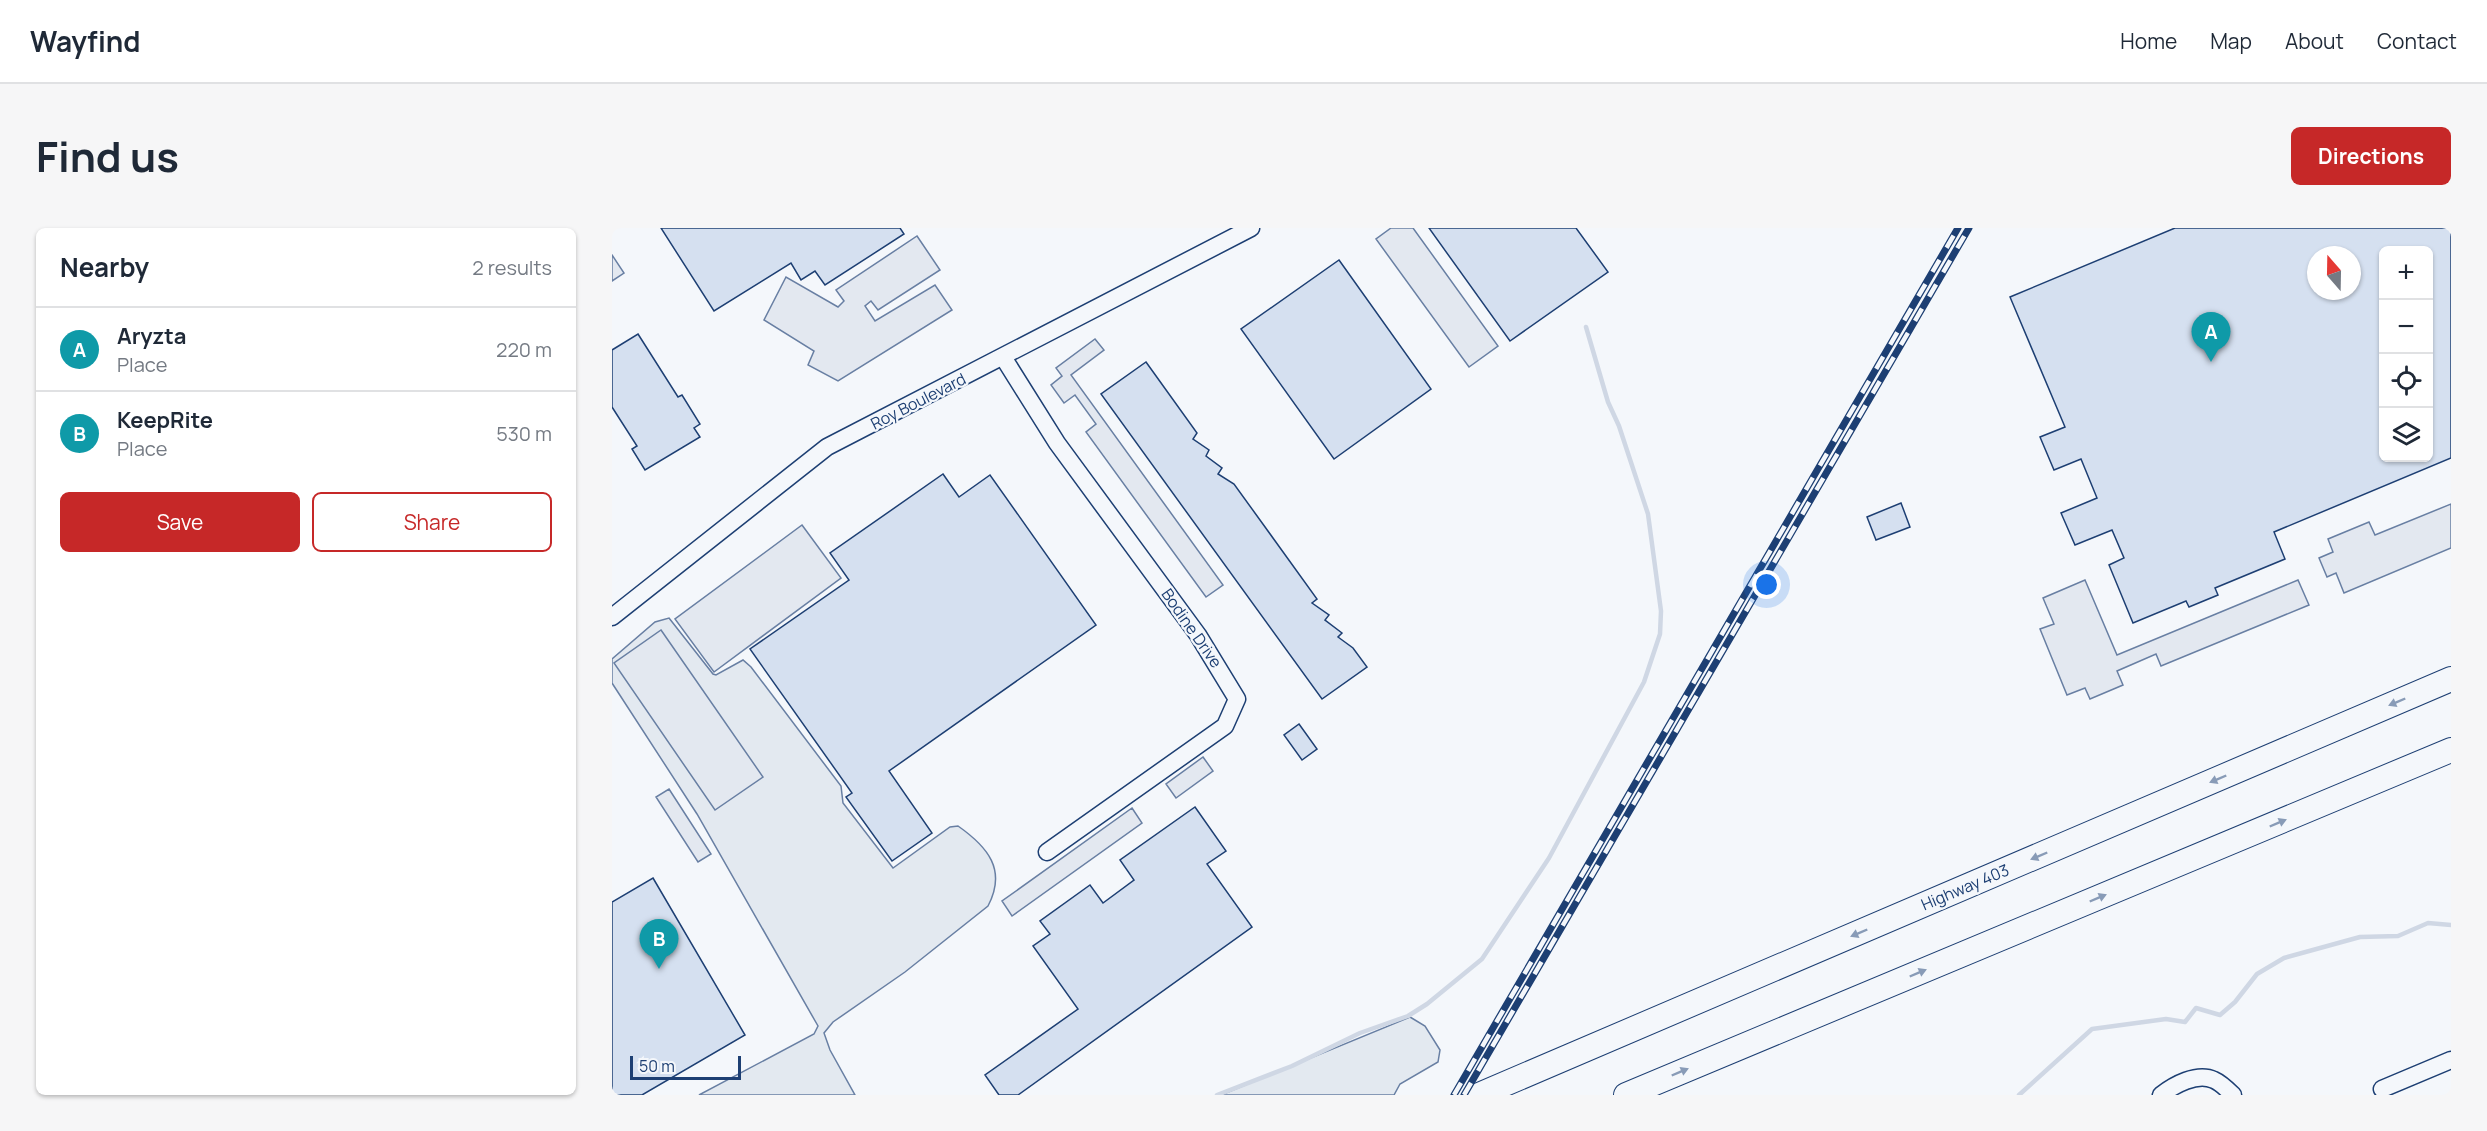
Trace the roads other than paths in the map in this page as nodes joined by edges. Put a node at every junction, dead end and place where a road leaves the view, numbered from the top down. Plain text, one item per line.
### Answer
1 (1245, 229) edge
2 (1003, 357) junction
3 (612, 617) edge
4 (2451, 679) edge
5 (2451, 750) edge
6 (1047, 852) dead end
7 (2451, 1060) edge
8 (2382, 1089) dead end
9 (1479, 1095) edge
10 (1626, 1095) edge
11 (2161, 1095) edge
12 (2233, 1095) edge

1 - 2 street, Roy Boulevard
2 - 3 street, Roy Boulevard
2 - 6 street, Bodine Drive
4 -> 9 highway, Highway 403
10 -> 5 highway
7 - 8 street
11 - 12 street

